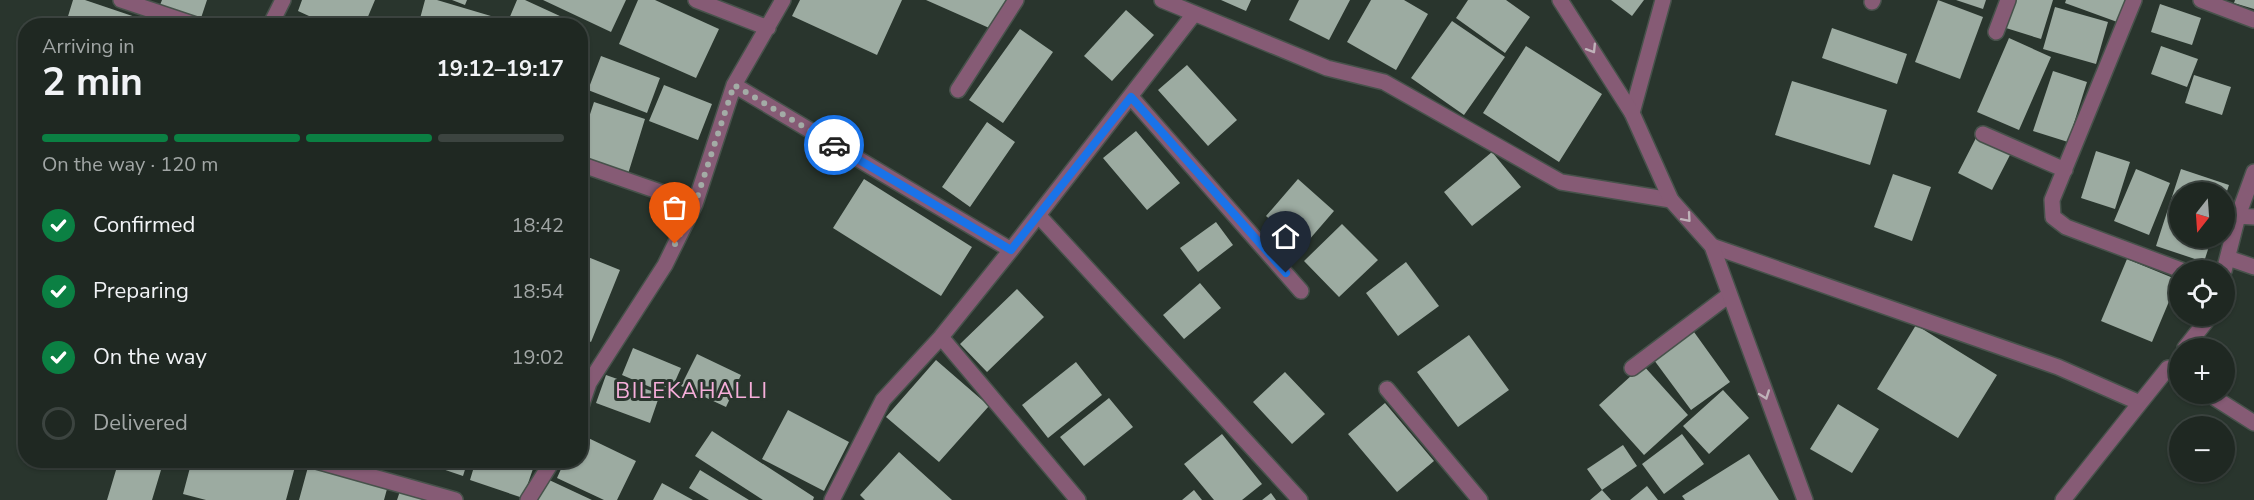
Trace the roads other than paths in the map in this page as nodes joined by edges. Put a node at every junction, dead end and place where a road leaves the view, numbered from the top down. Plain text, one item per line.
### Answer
1 (122, 0) edge
2 (283, 0) edge
3 (696, 0) edge
4 (783, 0) edge
5 (1016, 0) edge
6 (1162, 0) edge
7 (1560, 0) edge
8 (1663, 0) edge
9 (2008, 0) edge
10 (2134, 0) edge
11 (2201, 0) edge
12 (1194, 14) junction
13 (175, 18) edge
14 (274, 18) edge
15 (2254, 20) edge
16 (768, 28) junction
17 (1996, 32) dead end
18 (734, 85) junction
19 (958, 90) dead end
20 (1131, 97) junction
21 (1632, 113) junction
22 (1983, 134) dead end
23 (588, 167) edge
24 (2065, 170) junction
25 (2254, 172) edge
26 (1671, 200) junction
27 (695, 204) junction
28 (1039, 216) junction
29 (2238, 216) junction
30 (2254, 217) edge
31 (1712, 246) junction
32 (1011, 250) junction
33 (2227, 260) edge
34 (2235, 265) edge
35 (2169, 266) edge
36 (2254, 267) edge
37 (1301, 291) dead end
38 (1730, 295) junction
39 (2202, 326) edge
40 (941, 337) junction
41 (2193, 338) edge
42 (1632, 368) dead end
43 (588, 377) edge
44 (2169, 377) edge
45 (1388, 389) dead end
46 (2140, 403) junction
47 (2224, 404) edge
48 (2254, 423) edge
49 (341, 468) edge
50 (548, 468) edge
51 (455, 500) edge
52 (528, 500) edge
53 (832, 500) edge
54 (1078, 500) edge
55 (1300, 500) edge
56 (1480, 500) edge
57 (1805, 500) edge
58 (2063, 500) edge

1 - 13 street
2 - 14 street
3 - 16 street
4 - 16 street
5 - 19 street
6 - 12 street
7 -> 21 street
8 - 21 street
9 - 17 street
10 - 24 street
11 - 15 street
12 - 20 street
12 - 26 street
16 - 18 street
18 - 27 street
18 - 32 street
20 - 28 street
20 - 37 street
21 - 26 street
22 - 24 street
23 - 27 street
24 - 35 street
25 - 29 street
26 -> 31 street
27 - 43 street
28 - 32 street
28 - 55 street
29 - 30 street
29 - 33 street
31 - 38 street
31 - 46 street
32 - 40 street
34 - 36 street
38 - 42 street
38 -> 57 street
39 - 41 street
40 - 53 street
40 - 54 street
44 - 46 street
45 - 56 street
46 - 58 street
47 - 48 street
49 - 51 street
50 - 52 street

